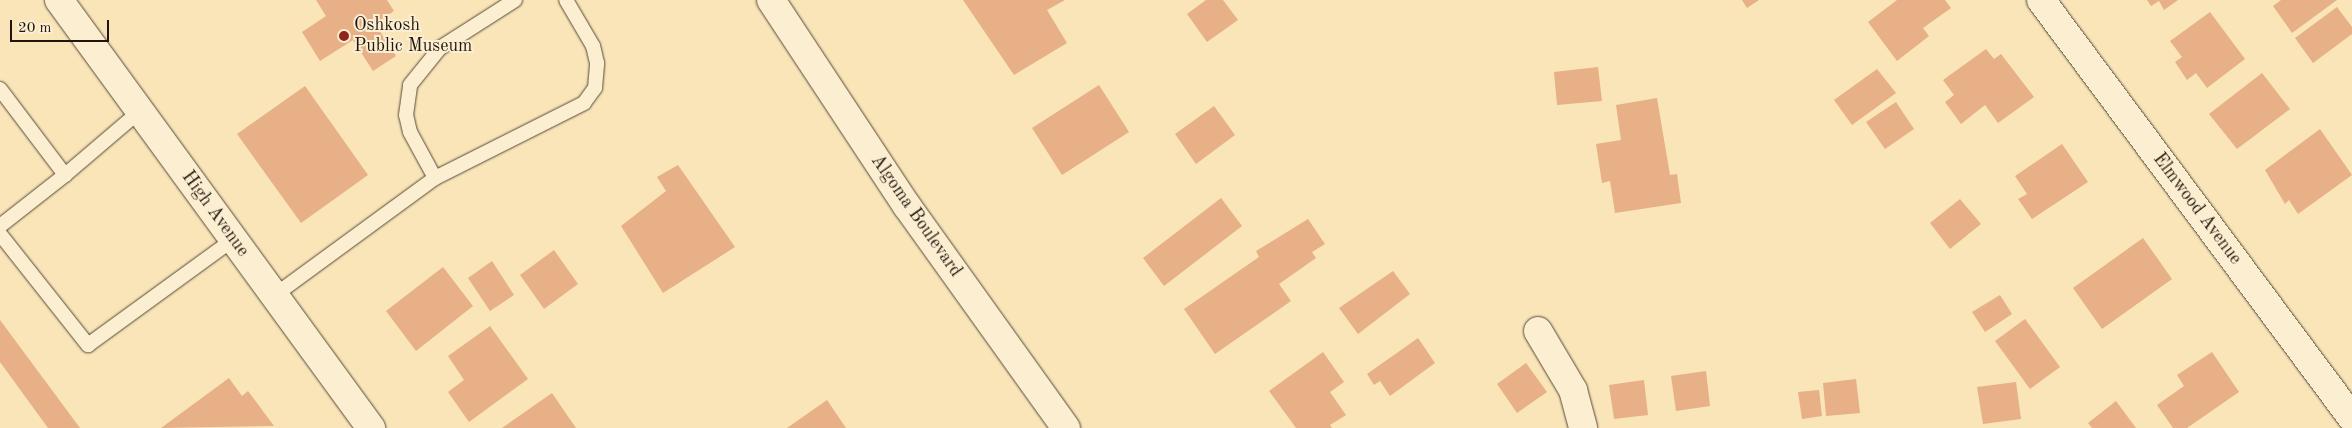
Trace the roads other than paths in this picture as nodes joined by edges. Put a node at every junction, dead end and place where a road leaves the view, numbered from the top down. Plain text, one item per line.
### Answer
1 (59, 0) edge
2 (515, 0) edge
3 (566, 0) edge
4 (771, 0) edge
5 (2041, 0) edge
6 (0, 89) edge
7 (140, 111) junction
8 (65, 175) junction
9 (434, 178) junction
10 (0, 226) edge
11 (0, 234) edge
12 (234, 239) junction
13 (275, 295) junction
14 (1538, 331) dead end
15 (2352, 418) edge
16 (371, 428) edge
17 (1066, 428) edge
18 (1583, 428) edge

1 - 7 main road, High Avenue
2 - 9 lane
3 - 9 lane
4 - 17 main road, Algoma Boulevard
5 - 15 main road, Elmwood Avenue
6 - 8 lane
7 - 8 lane
7 - 12 main road, High Avenue
8 - 10 lane
9 - 13 lane
11 - 12 lane
12 - 13 main road, High Avenue
13 - 16 main road, High Avenue
14 - 18 main road

